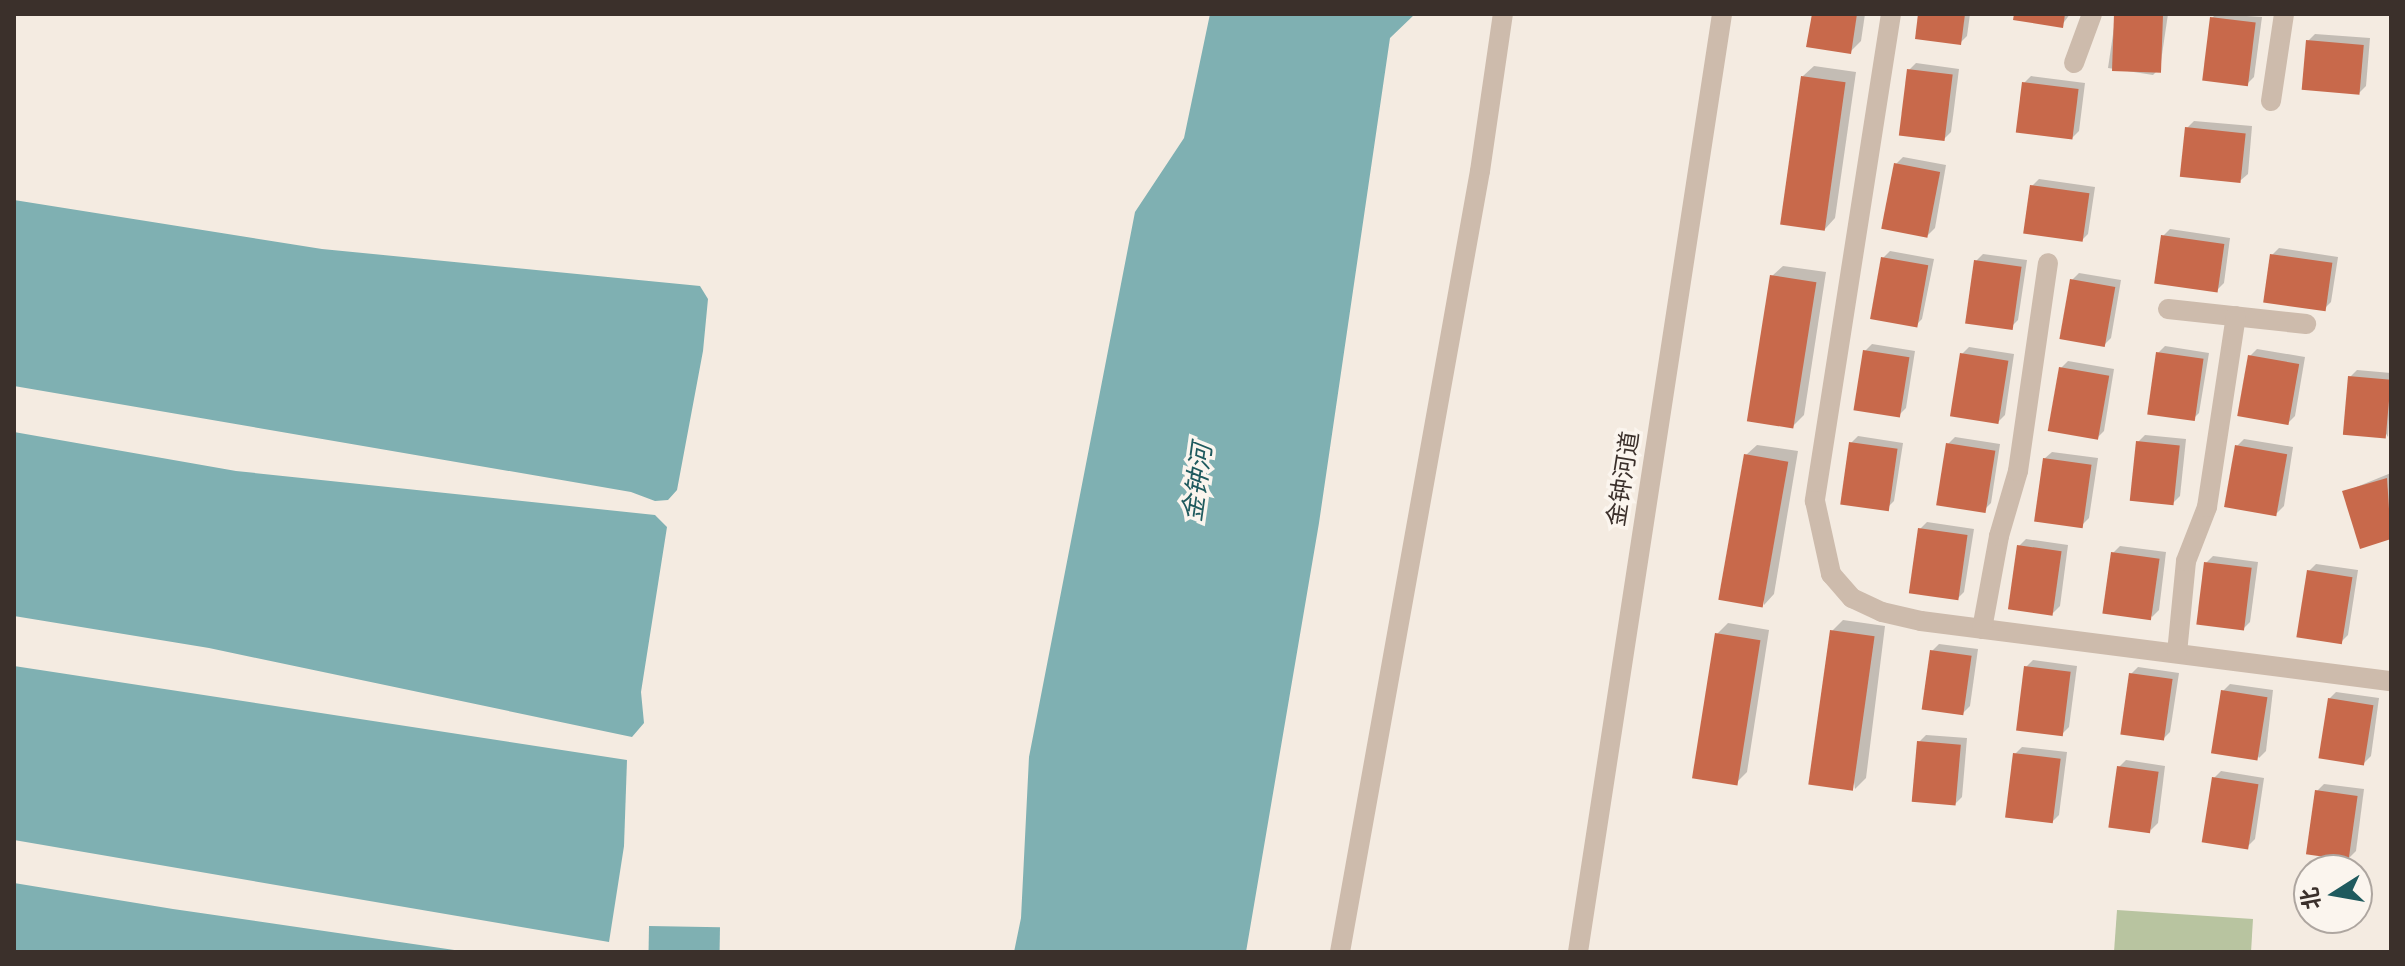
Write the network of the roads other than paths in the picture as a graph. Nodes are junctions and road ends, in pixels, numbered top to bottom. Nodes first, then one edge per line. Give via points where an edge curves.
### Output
1 (1503, 14) edge
2 (1722, 14) edge
3 (1891, 14) edge
4 (2092, 14) edge
5 (2284, 14) edge
6 (2074, 63) dead end
7 (2271, 101) dead end
8 (2048, 263) dead end
9 (2168, 309) dead end
10 (2236, 316) junction
11 (2306, 324) dead end
12 (1982, 629) junction
13 (2177, 653) junction
14 (2391, 681) edge
15 (1340, 952) edge
16 (1578, 952) edge

1 - 15 street via 1480,171
2 - 16 street, 金钟河道
3 - 12 street via 1815,501 1820,542 1831,574 1852,598 1882,612
4 - 6 street
5 - 7 street
8 - 12 street via 2018,471 1999,536
9 - 10 street
10 - 11 street
10 - 13 street via 2207,507 2186,561
12 - 13 street
13 - 14 street

